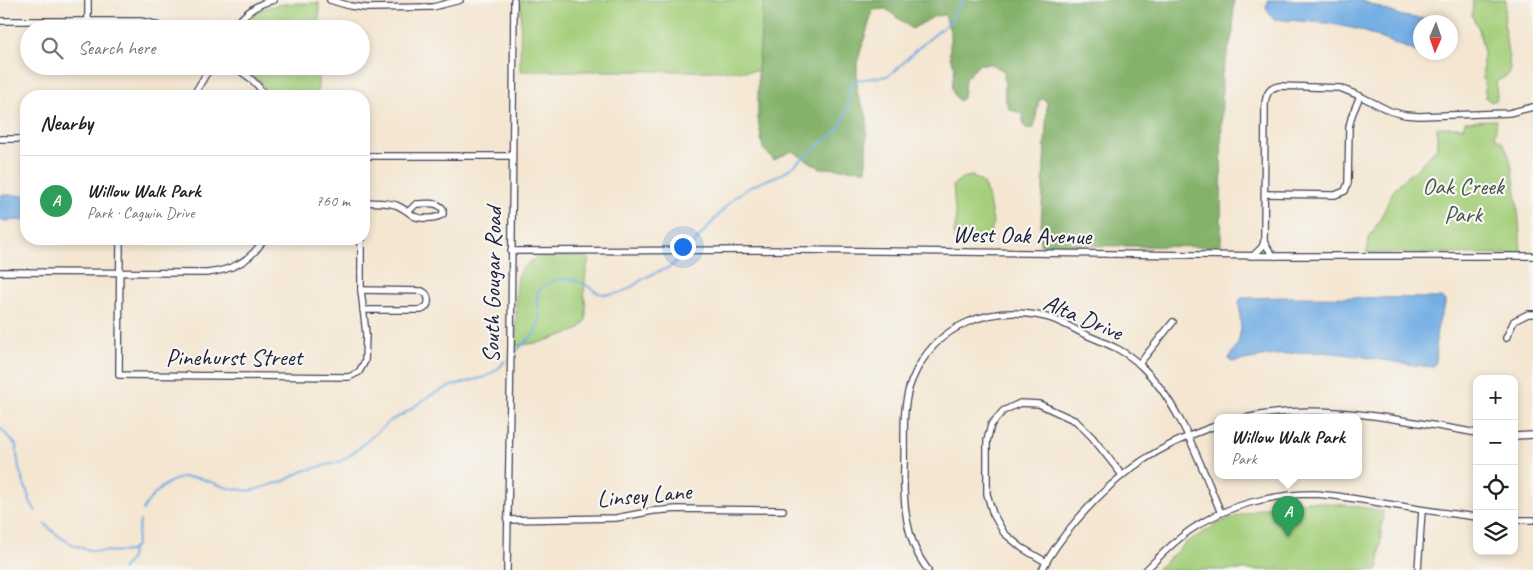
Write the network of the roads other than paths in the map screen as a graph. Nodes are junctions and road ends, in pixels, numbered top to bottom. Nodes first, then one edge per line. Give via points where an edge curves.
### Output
1 (88, 0) edge
2 (274, 0) edge
3 (330, 0) edge
4 (460, 0) edge
5 (514, 0) edge
6 (88, 20) edge
7 (240, 20) edge
8 (0, 21) edge
9 (20, 21) edge
10 (206, 75) edge
11 (246, 75) edge
12 (197, 90) edge
13 (261, 90) edge
14 (1360, 96) junction
15 (1533, 107) edge
16 (0, 139) edge
17 (20, 139) edge
18 (370, 156) edge
19 (512, 156) junction
20 (1265, 194) junction
21 (370, 202) edge
22 (409, 211) junction
23 (1264, 242) junction
24 (120, 245) edge
25 (259, 245) edge
26 (361, 245) edge
27 (511, 251) junction
28 (1253, 256) junction
29 (1276, 256) junction
30 (1533, 256) edge
31 (0, 272) edge
32 (120, 273) junction
33 (361, 290) junction
34 (363, 310) junction
35 (1533, 314) edge
36 (1173, 322) dead end
37 (1506, 338) dead end
38 (1139, 364) junction
39 (1270, 414) edge
40 (1214, 426) edge
41 (1473, 432) edge
42 (1533, 435) edge
43 (1187, 436) junction
44 (1518, 436) edge
45 (1122, 475) junction
46 (783, 510) dead end
47 (1422, 510) junction
48 (1221, 513) junction
49 (1473, 517) edge
50 (508, 520) junction
51 (1518, 520) edge
52 (1533, 520) edge
53 (1046, 562) junction
54 (507, 570) edge
55 (928, 570) edge
56 (1042, 570) edge
57 (1146, 570) edge
58 (1418, 570) edge

1 - 6 street
2 - 7 street via 248,11
3 - 4 street via 367,8 433,7
5 - 19 street, South Gougar Road
8 - 9 street
10 - 12 street
11 - 13 street
14 - 15 street via 1390,111 1419,116 1509,113
14 - 20 street via 1349,127 1345,191 1335,195
14 - 20 street via 1328,87 1279,86 1269,91 1265,104
16 - 17 street
18 - 19 street
19 - 27 street, South Gougar Road
20 - 23 street
21 - 22 street via 387,203
22 - 22 street via 419,218 443,214 441,205 436,204 416,204
23 - 28 street
23 - 29 street
24 - 32 street
25 - 32 street via 250,257 231,269 219,272
26 - 33 street
27 - 28 street, West Oak Avenue via 797,250
27 - 50 street, South Gougar Road
28 - 29 street, West Oak Avenue
29 - 30 street, West Oak Avenue
31 - 32 street
32 - 34 street, Pinehurst Street via 119,375 349,377 360,372 365,361
33 - 34 street
33 - 34 street via 422,291 428,297 426,309
35 - 37 street via 1514,321
36 - 38 street
38 - 43 street, Alta Drive via 1174,409
38 - 55 street, Alta Drive via 1110,345 1048,318 1023,313 998,313 972,320 948,333 926,354 912,381 905,410 904,498 911,536
39 - 41 street via 1289,411 1351,412
40 - 43 street
42 - 44 street
43 - 45 street via 1152,454
43 - 48 street, Alta Drive
45 - 53 street via 1087,508
45 - 53 street via 1076,421 1039,404 1020,402 1003,411 991,425 987,441 987,494 1004,533
46 - 50 street, Linsey Lane via 677,509 616,518
47 - 48 street via 1315,494 1259,500
47 - 49 street
47 - 58 street
48 - 57 street via 1191,529
50 - 54 street, South Gougar Road
51 - 52 street
53 - 56 street

